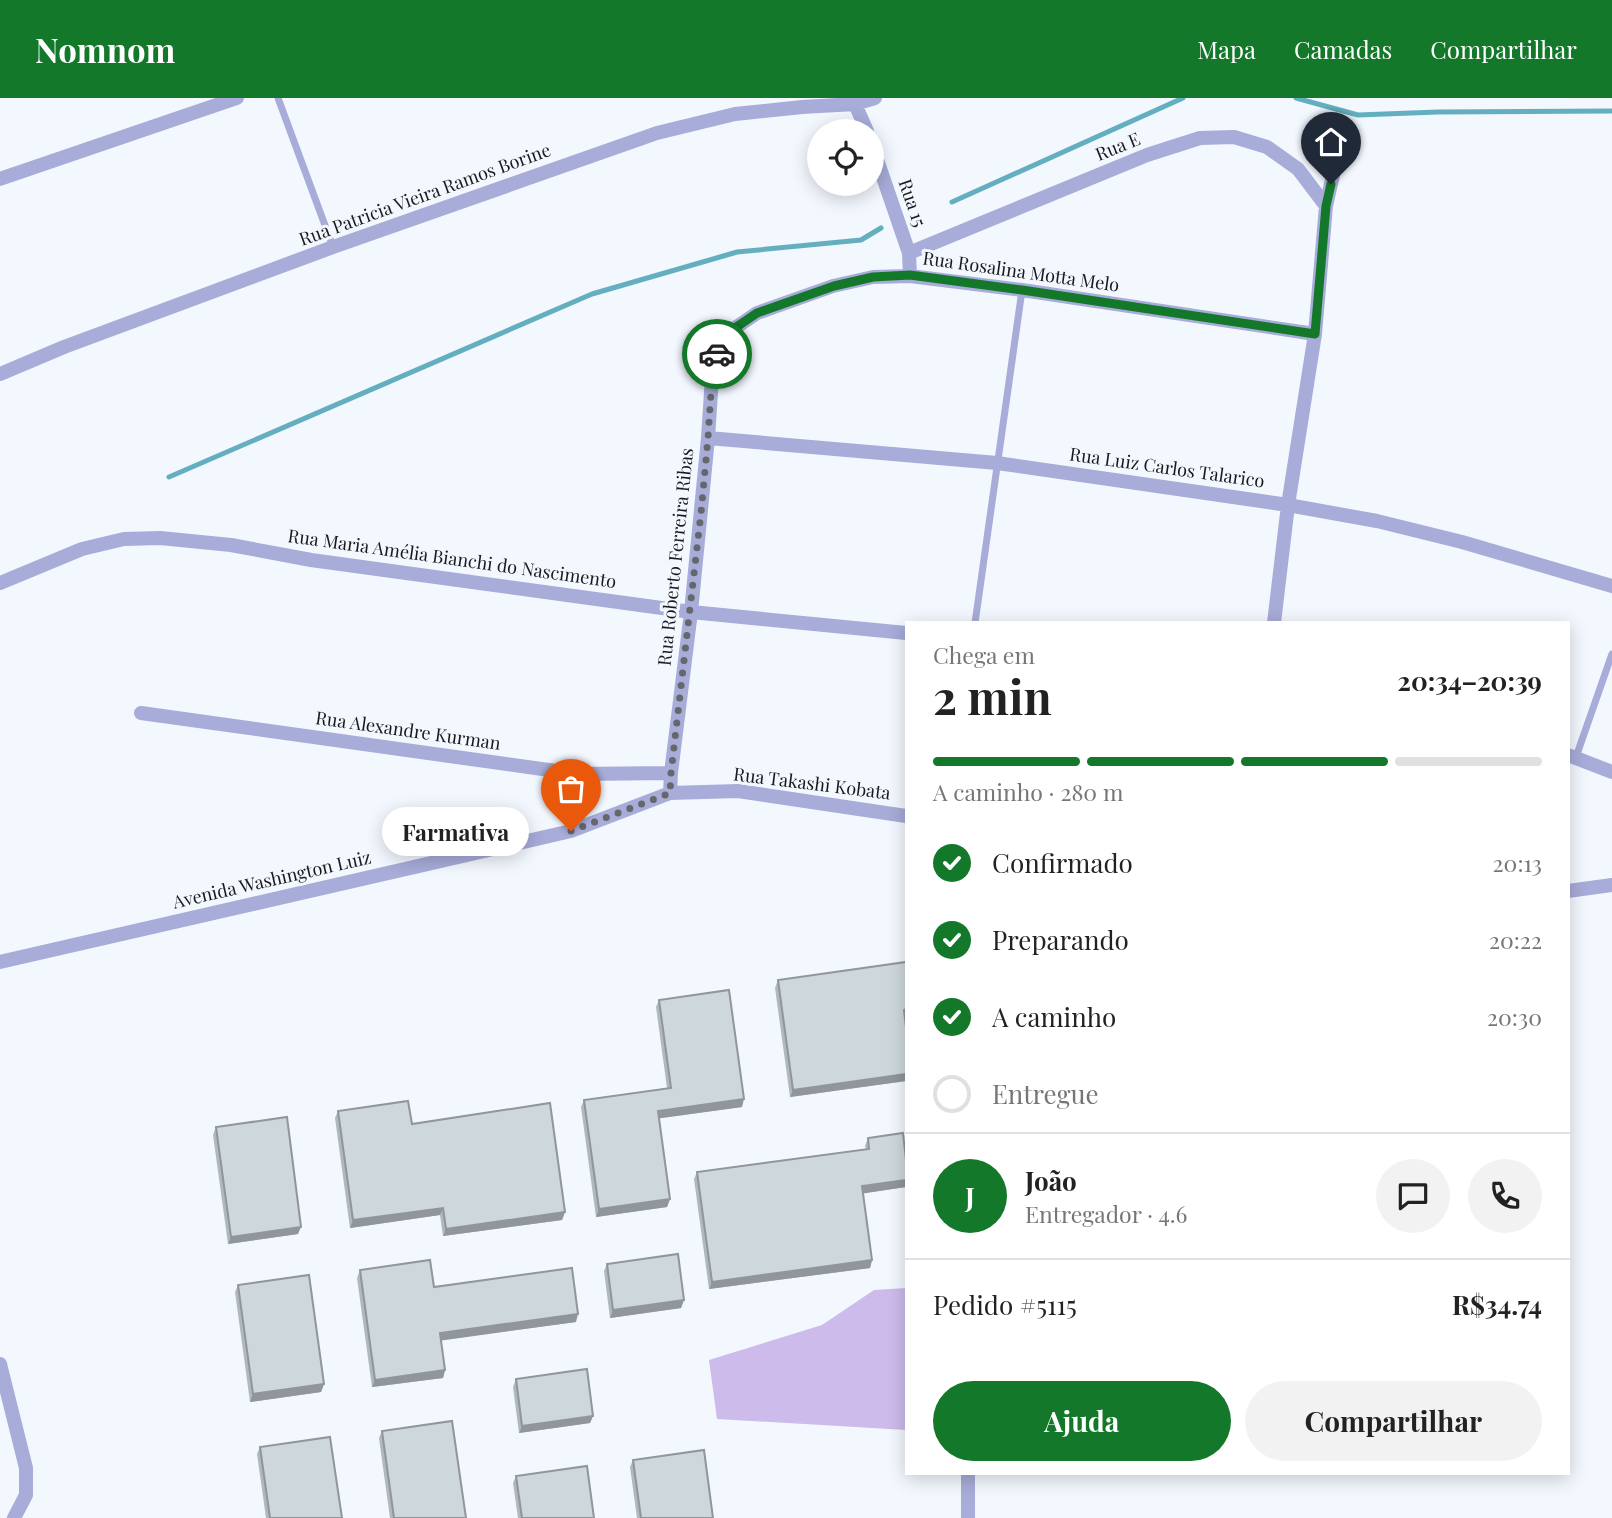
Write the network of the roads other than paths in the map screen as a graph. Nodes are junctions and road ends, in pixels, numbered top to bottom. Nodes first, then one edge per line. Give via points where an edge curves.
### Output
1 (237, 98) edge
2 (278, 98) edge
3 (875, 98) edge
4 (853, 101) edge
5 (861, 119) edge
6 (1336, 162) dead end
7 (0, 179) edge
8 (884, 180) edge
9 (1326, 206) junction
10 (333, 247) junction
11 (909, 253) junction
12 (910, 275) junction
13 (1022, 290) junction
14 (732, 330) joint
15 (1315, 334) junction
16 (0, 374) edge
17 (708, 438) junction
18 (997, 463) junction
19 (1288, 505) junction
20 (0, 583) edge
21 (1612, 586) edge
22 (691, 612) junction
23 (975, 621) edge
24 (1274, 621) edge
25 (905, 633) edge
26 (1612, 654) edge
27 (141, 713) dead end
28 (1572, 756) edge
29 (1612, 772) edge
30 (671, 773) junction
31 (670, 793) junction
32 (905, 816) edge
33 (1612, 885) edge
34 (1570, 891) edge
35 (0, 962) edge
36 (0, 1364) edge
37 (968, 1475) edge
38 (14, 1518) edge
39 (968, 1518) edge

1 - 7 street
2 - 10 lane
3 - 4 street, Rua Patricia Vieira Ramos Borine
4 - 5 street
4 - 10 street, Rua Patricia Vieira Ramos Borine via 735,114 657,133
6 - 9 street
8 - 11 street, Rua 15
9 - 11 street, Rua E via 1298,169 1267,147 1234,137 1200,138 1147,155
9 - 15 street
10 - 16 street, Rua Patricia Vieira Ramos Borine
11 - 12 street, Rua 15
12 - 13 street, Rua Rosalina Motta Melo
12 - 14 street, Rua Rosalina Motta Melo via 834,286 757,313
13 - 15 street, Rua Rosalina Motta Melo
13 - 18 lane
14 - 17 street, Rua Roberto Ferreira Ribas via 718,350 712,377
15 - 19 street
17 - 18 street, Rua Luiz Carlos Talarico
17 - 22 street, Rua Roberto Ferreira Ribas
18 - 19 street, Rua Luiz Carlos Talarico
18 - 23 lane
19 - 21 street, Rua Luiz Carlos Talarico via 1462,542
19 - 24 street
20 - 22 street, Rua Maria Amélia Bianchi do Nascimento via 82,549 124,538 160,538
22 - 25 street, Rua Maria Amélia Bianchi do Nascimento
22 - 30 street, Rua Roberto Ferreira Ribas
26 - 28 lane
27 - 30 street, Rua Alexandre Kurman via 578,774
28 - 29 street
30 - 31 street, Rua Roberto Ferreira Ribas
31 - 32 street, Rua Takashi Kobata via 738,791
31 - 35 street, Avenida Washington Luiz via 571,831
33 - 34 street
36 - 38 street via 26,1468 26,1495
37 - 39 street

